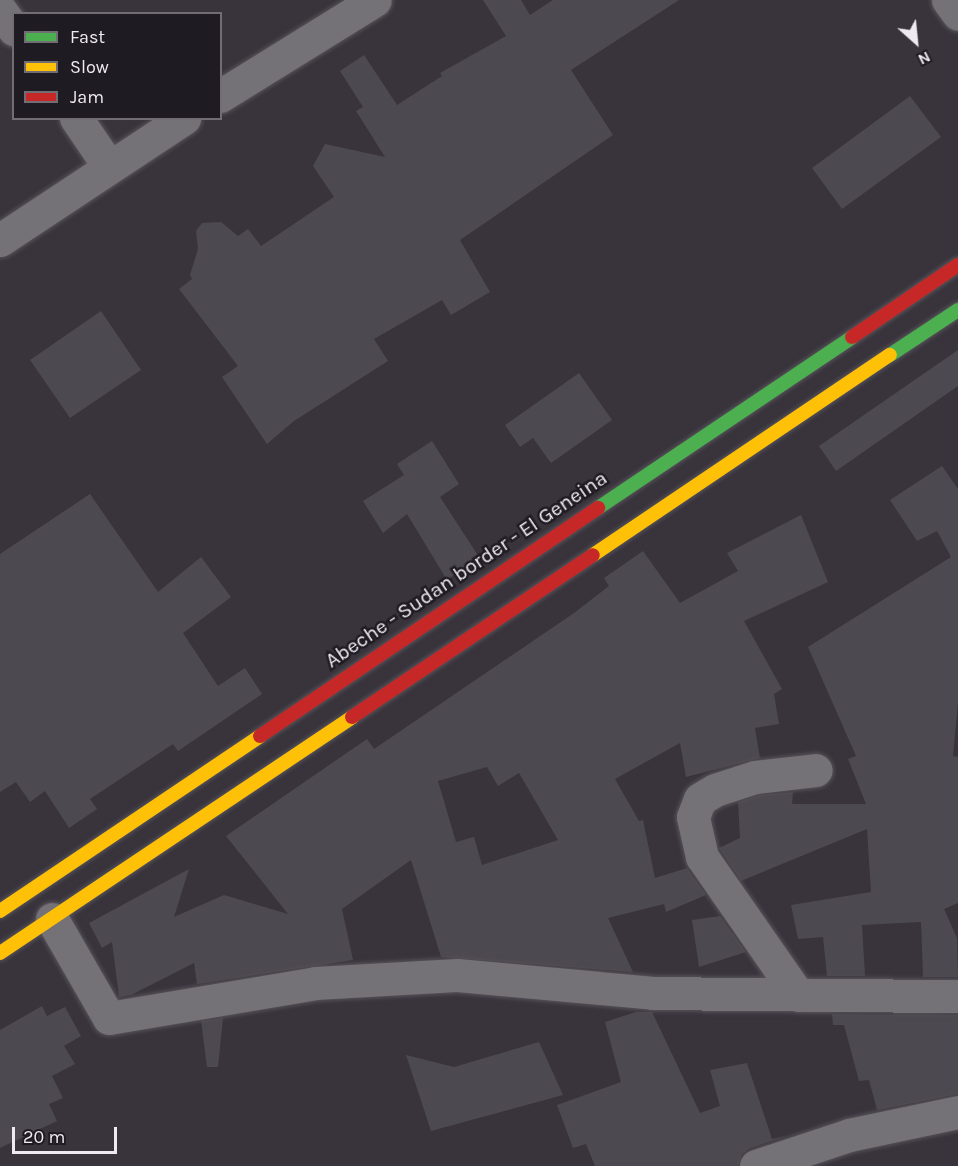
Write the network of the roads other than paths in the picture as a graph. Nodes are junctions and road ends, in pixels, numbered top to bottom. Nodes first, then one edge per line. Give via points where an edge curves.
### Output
1 (948, 0) edge
2 (360, 4) edge
3 (0, 10) edge
4 (958, 14) edge
5 (12, 26) edge
6 (222, 95) edge
7 (77, 120) edge
8 (181, 120) edge
9 (108, 165) junction
10 (0, 240) edge
11 (958, 265) edge
12 (958, 310) edge
13 (348, 674) junction
14 (372, 703) junction
15 (816, 770) dead end
16 (0, 911) edge
17 (52, 919) junction
18 (0, 954) edge
19 (798, 995) junction
20 (958, 996) edge
21 (958, 1112) edge
22 (756, 1166) edge

1 - 4 street
2 - 6 street
3 - 5 street
7 - 9 street
8 - 9 street
9 - 10 street
11 - 13 highway, Abeche - Sudan border - El Geneina
12 - 14 highway
13 - 14 highway
13 - 16 highway, Abeche - Sudan border - El Geneina
14 - 17 highway
15 - 19 street via 755,777 715,790 700,799 693,817 702,857
17 - 18 highway
17 - 19 street via 109,1018 315,983 457,975 653,993
19 - 20 street
21 - 22 street via 849,1135

